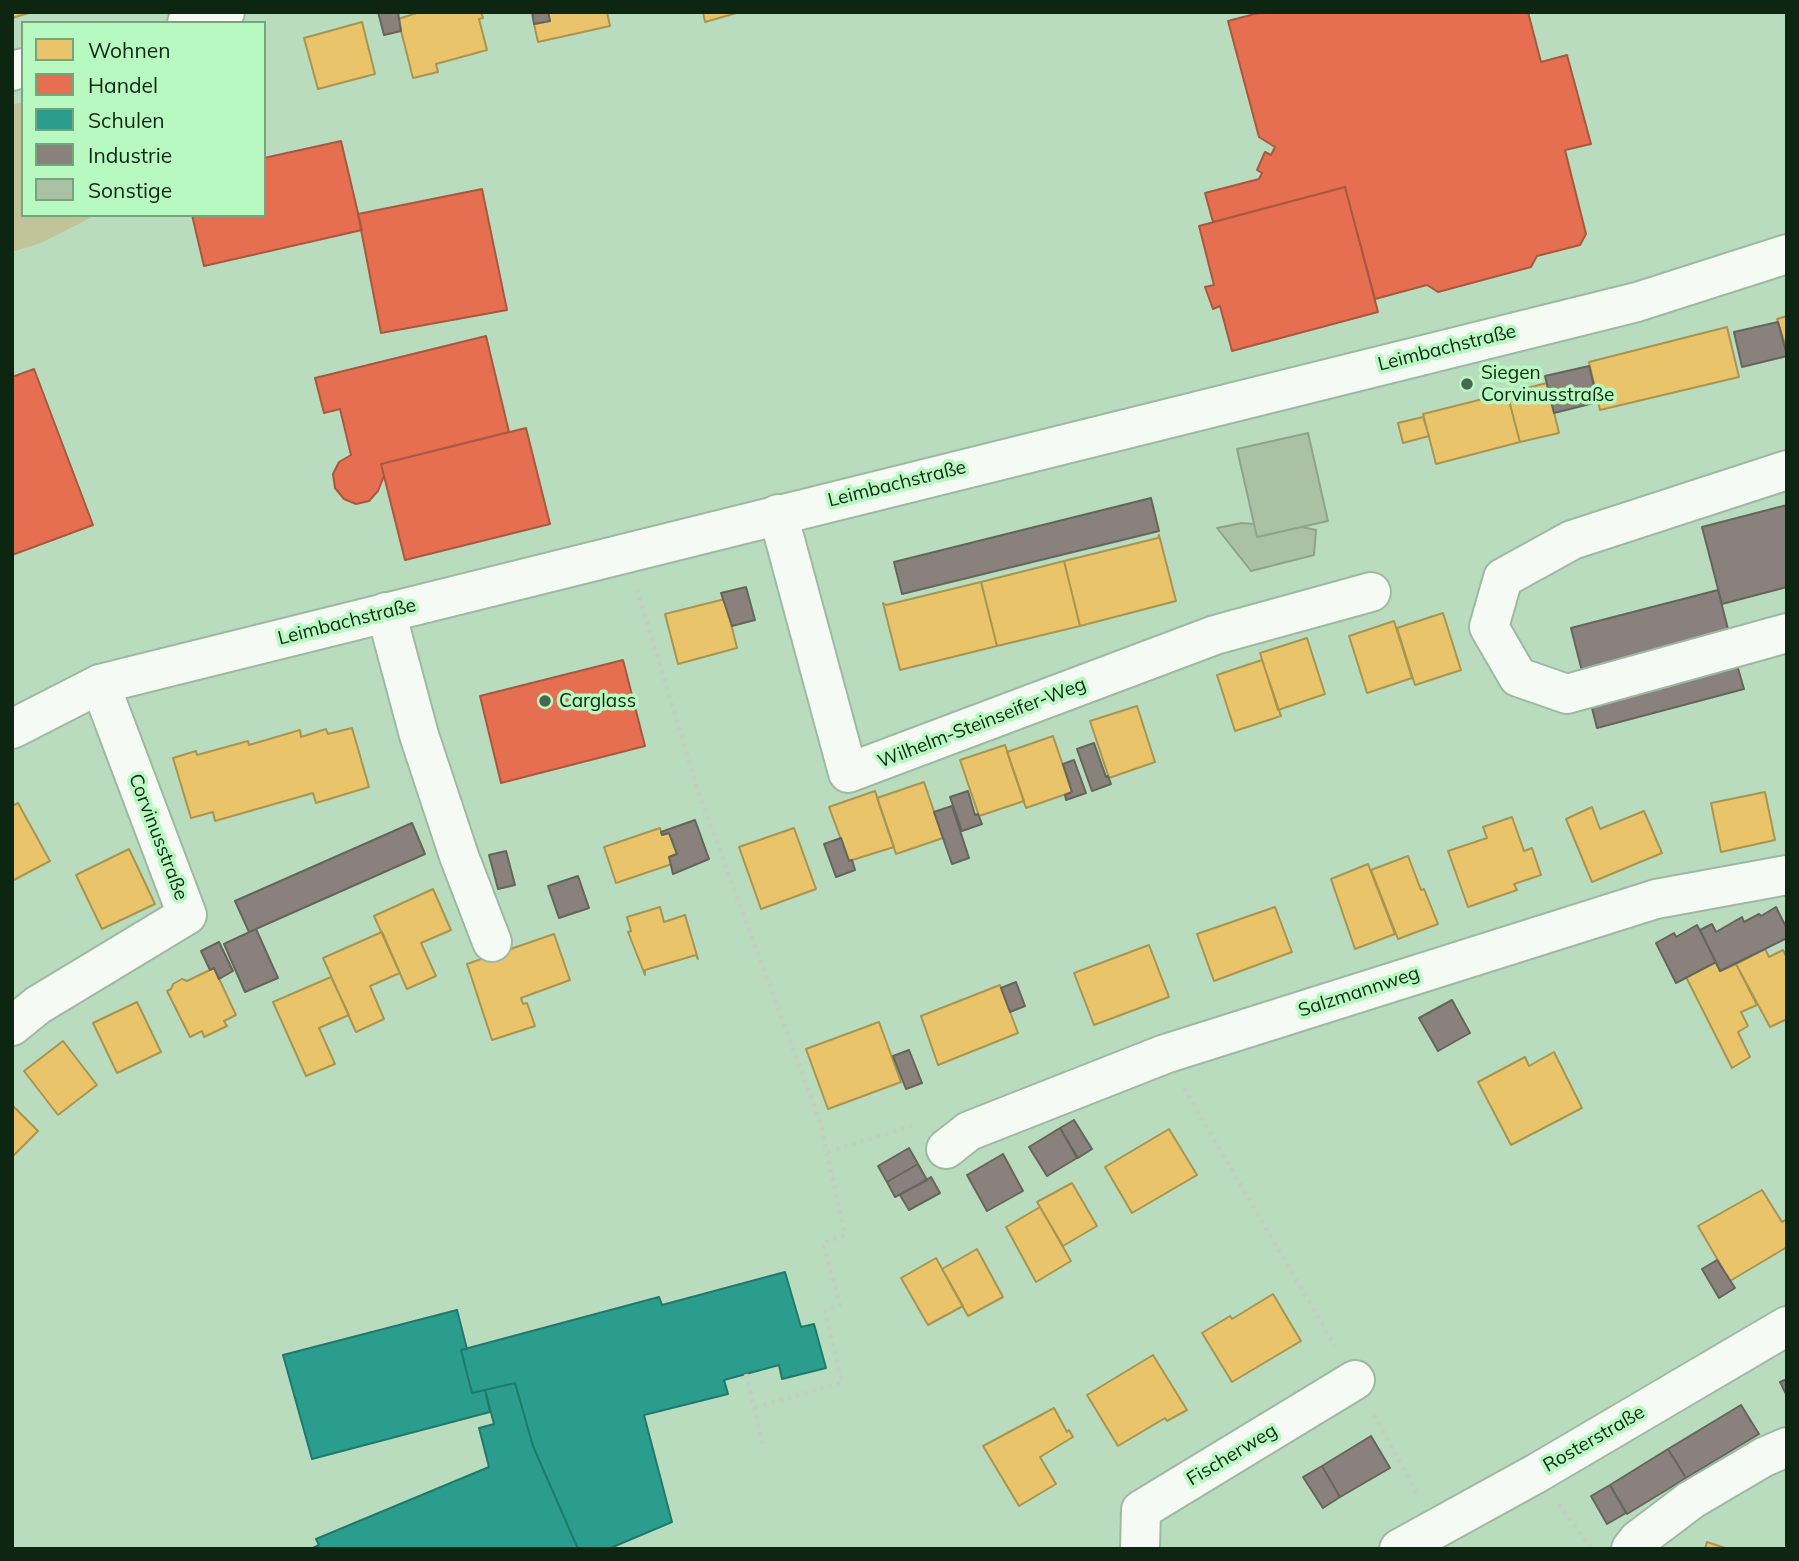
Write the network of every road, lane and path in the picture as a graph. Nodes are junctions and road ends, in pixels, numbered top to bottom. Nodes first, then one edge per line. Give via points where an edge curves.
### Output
1 (225, 12) edge
2 (194, 21) edge
3 (1787, 254) edge
4 (1787, 470) edge
5 (778, 514) junction
6 (638, 592) dead end
7 (1371, 592) dead end
8 (386, 612) junction
9 (1787, 633) edge
10 (100, 684) junction
11 (12, 729) edge
12 (1787, 875) edge
13 (492, 942) dead end
14 (12, 1026) edge
15 (1165, 1054) junction
16 (958, 1140) joint
17 (828, 1152) junction
18 (1787, 1326) edge
19 (746, 1374) dead end
20 (1355, 1380) junction
21 (754, 1408) junction
22 (1787, 1447) edge
23 (764, 1449) dead end
24 (1536, 1473) junction
25 (1436, 1528) junction
26 (1140, 1549) edge
27 (1399, 1549) edge
28 (1591, 1549) edge
29 (1631, 1549) edge

1 - 2 street
3 - 5 street, Leimbachstraße via 1637,302
4 - 9 street via 1572,540 1503,578 1489,627 1518,677 1567,694
5 - 7 street, Wilhelm-Steinseifer-Weg via 848,773 1215,635
5 - 8 street, Leimbachstraße
6 - 17 path via 698,790
8 - 10 street, Leimbachstraße
8 - 13 street via 419,735
10 - 11 street, Leimbachstraße
10 - 14 street, Corvinusstraße via 187,915 38,1005
12 - 15 street, Salzmannweg via 1656,899
15 - 16 street, Salzmannweg
15 - 20 path
16 - 17 path via 932,1119
17 - 21 path via 845,1235 823,1243 840,1305 825,1311 842,1382
18 - 24 street, Rosterstraße
19 - 21 path
20 - 25 path
20 - 26 street, Fischerweg via 1141,1510
21 - 23 path
22 - 29 street via 1691,1500
24 - 25 street, Rosterstraße
24 - 28 path
25 - 27 street, Rosterstraße

